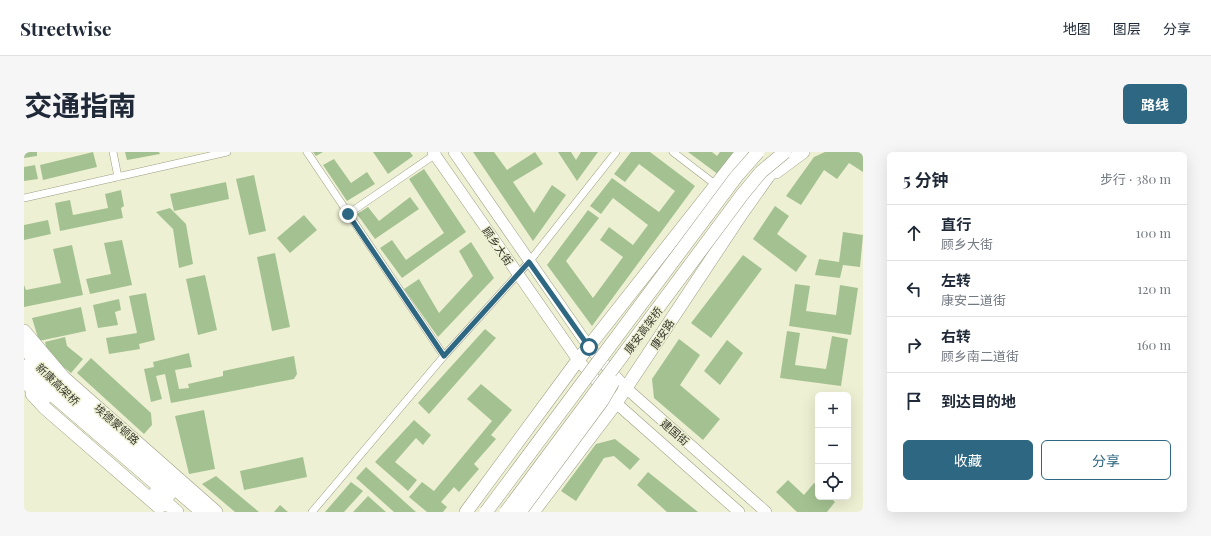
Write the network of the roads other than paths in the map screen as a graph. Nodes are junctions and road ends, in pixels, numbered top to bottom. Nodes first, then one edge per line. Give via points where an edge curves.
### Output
1 (113, 152) edge
2 (226, 152) edge
3 (307, 152) edge
4 (454, 152) edge
5 (616, 152) edge
6 (673, 152) edge
7 (742, 152) edge
8 (758, 152) edge
9 (785, 152) edge
10 (803, 152) edge
11 (436, 153) edge
12 (118, 177) junction
13 (763, 184) junction
14 (716, 185) junction
15 (24, 198) edge
16 (348, 214) junction
17 (529, 262) junction
18 (518, 275) junction
19 (627, 321) junction
20 (24, 330) edge
21 (640, 334) junction
22 (589, 347) junction
23 (24, 348) edge
24 (444, 356) junction
25 (578, 360) junction
26 (24, 366) edge
27 (24, 382) edge
28 (626, 388) junction
29 (616, 403) junction
30 (164, 512) edge
31 (177, 512) edge
32 (189, 512) edge
33 (202, 512) edge
34 (216, 512) edge
35 (312, 512) edge
36 (466, 512) edge
37 (476, 512) edge
38 (486, 512) edge
39 (506, 512) edge
40 (520, 512) edge
41 (533, 512) edge
42 (739, 512) edge
43 (766, 512) edge

1 - 12 street
2 - 12 street
3 - 16 street
4 - 17 main road, 顾乡大街
5 - 17 street
6 - 14 street
7 - 14 highway
8 - 19 highway, 康安高架桥, bridge
9 - 13 highway, 康安路
9 - 21 highway, 康安高架桥, bridge via 761,172 742,195
10 - 13 highway
11 - 16 street
11 - 18 main road, 顾乡大街
12 - 15 street
13 - 28 highway, 康安路
14 - 22 highway
16 - 24 street
17 - 18 street
17 - 22 main road, 顾乡大街
18 - 24 street
18 - 25 main road, 顾乡大街
19 - 37 highway, bridge via 570,384
19 - 38 highway, 康安高架桥, bridge
20 - 34 highway, 埃德蒙顿路 via 63,377
21 - 39 highway, 康安高架桥, bridge
21 - 40 highway, bridge via 602,401
22 - 25 highway
22 - 28 main road, 建国街
23 - 33 highway, 新康高架桥 via 58,387
24 - 35 street
25 - 29 main road, 建国街
25 - 36 highway
26 - 32 highway, 埃德蒙顿路 via 49,392
27 - 30 highway via 44,408
27 - 31 highway
28 - 29 highway, 康安路
28 - 43 main road, 建国街
29 - 41 highway, 康安路
29 - 42 main road, 建国街

